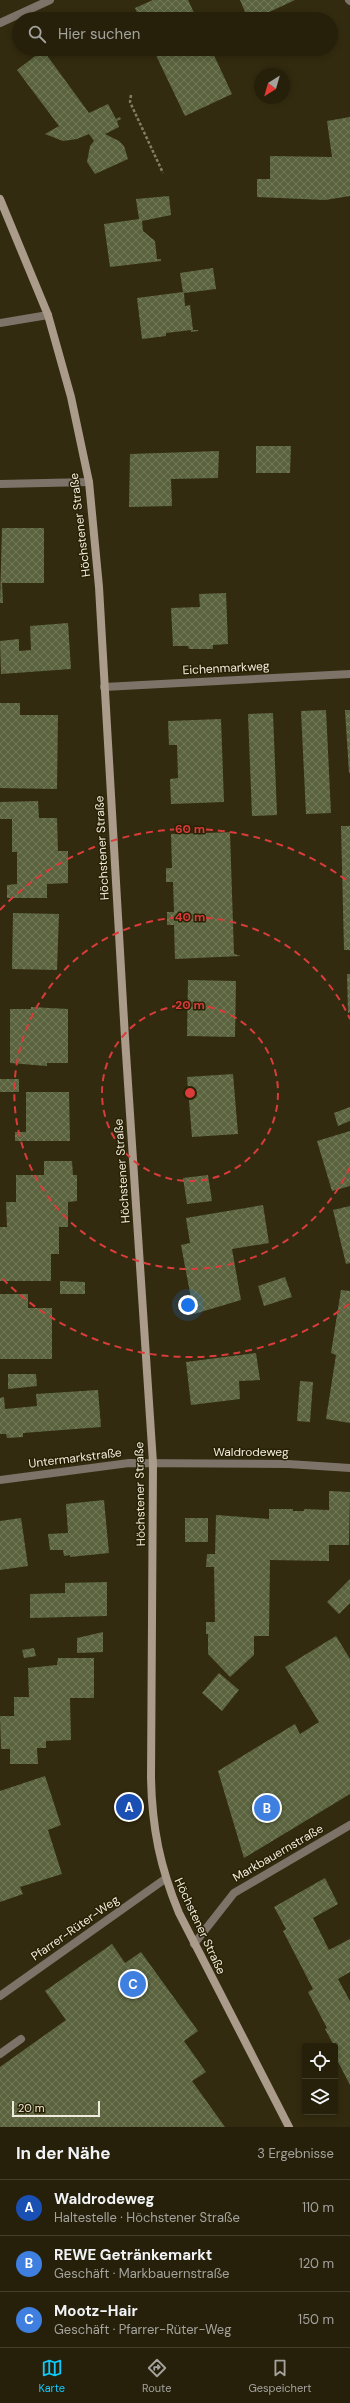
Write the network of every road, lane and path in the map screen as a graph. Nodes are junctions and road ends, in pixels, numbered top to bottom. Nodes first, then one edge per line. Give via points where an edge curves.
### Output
1 (50, 0) edge
2 (24, 12) edge
3 (12, 17) edge
4 (0, 23) edge
5 (131, 95) dead end
6 (164, 173) dead end
7 (0, 199) edge
8 (48, 315) junction
9 (0, 322) edge
10 (88, 482) junction
11 (0, 484) edge
12 (350, 674) edge
13 (104, 687) junction
14 (153, 1463) junction
15 (350, 1468) edge
16 (0, 1480) edge
17 (350, 1825) edge
18 (165, 1880) junction
19 (194, 1944) junction
20 (0, 1996) edge
21 (21, 2039) dead end
22 (0, 2054) edge
23 (288, 2127) edge

1 - 2 street
3 - 4 street
5 - 6 path via 130,102
7 - 8 main road, Höchstener Straße
8 - 9 street
8 - 10 main road, Höchstener Straße via 71,397
10 - 11 street
10 - 13 main road, Höchstener Straße via 99,587
12 - 13 street, Eichenmarkweg
13 - 14 main road, Höchstener Straße
14 - 15 street, Waldrodeweg via 288,1464
14 - 16 street, Untermarkstraße via 129,1463
14 - 18 main road, Höchstener Straße via 151,1778 154,1829
17 - 19 street, Markbauernstraße via 234,1893
18 - 19 main road, Höchstener Straße
18 - 20 street, Pfarrer-Rüter-Weg
19 - 23 main road, Höchstener Straße
21 - 22 street

